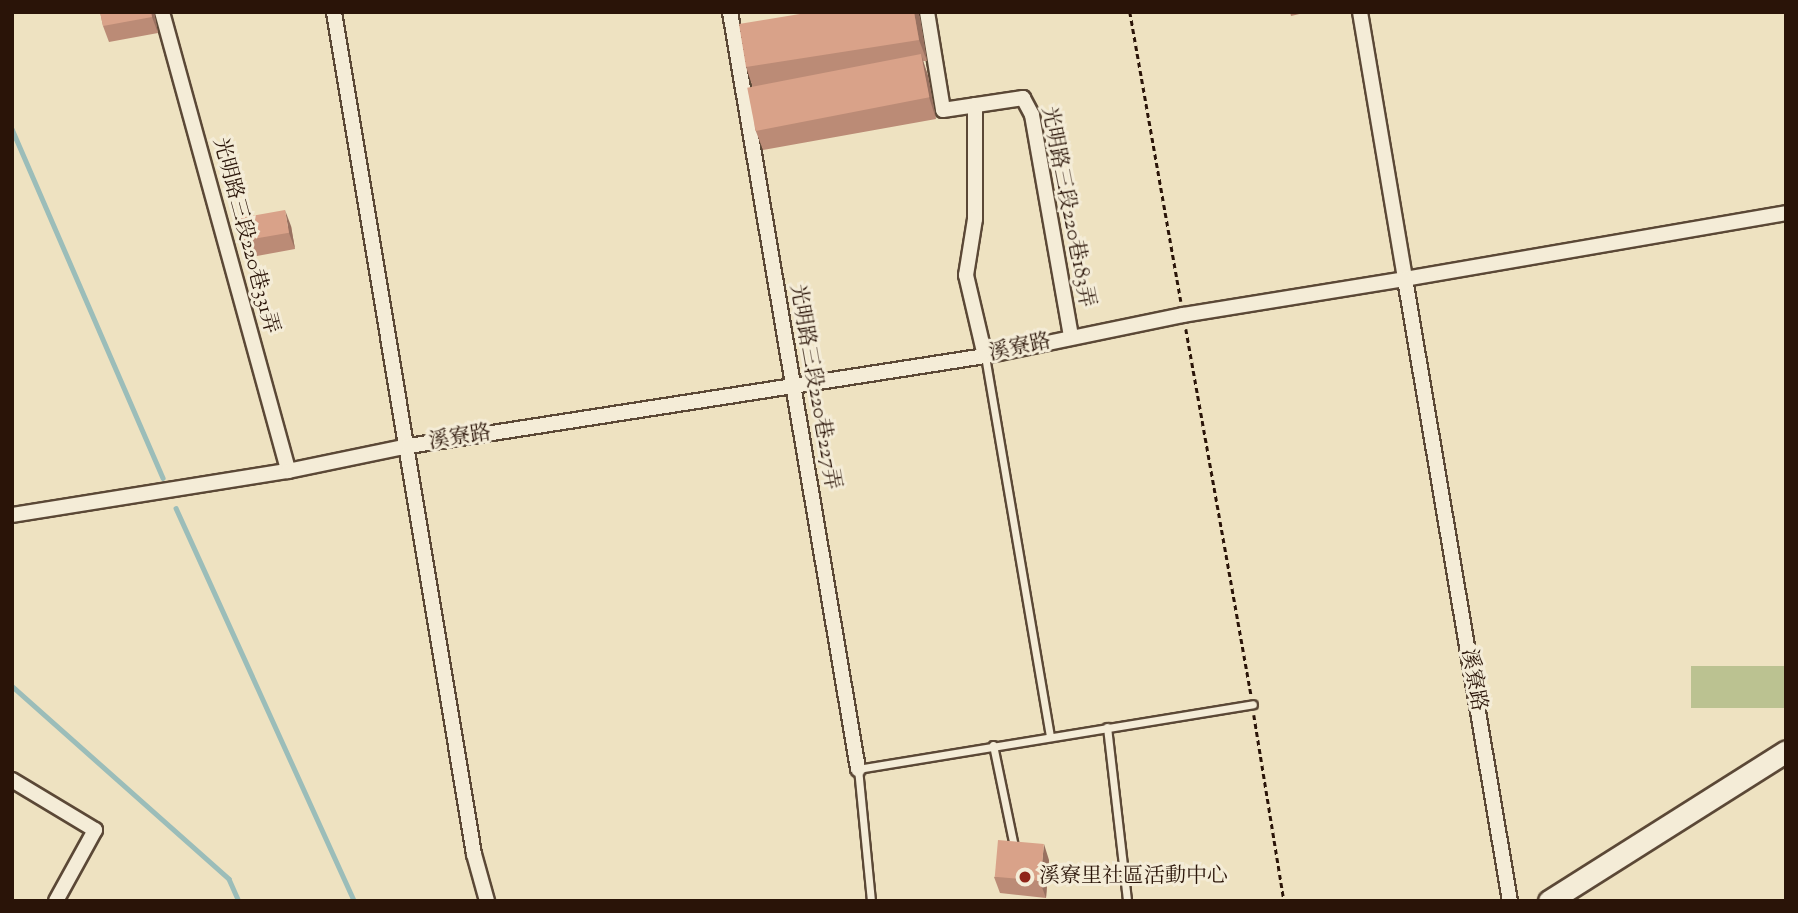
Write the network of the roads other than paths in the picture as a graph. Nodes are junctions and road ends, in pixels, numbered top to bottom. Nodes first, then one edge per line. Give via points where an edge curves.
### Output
1 (162, 12) edge
2 (334, 12) edge
3 (730, 12) edge
4 (928, 12) edge
5 (1360, 12) edge
6 (975, 105) junction
7 (1786, 213) edge
8 (1405, 279) junction
9 (1071, 337) junction
10 (985, 356) junction
11 (793, 386) junction
12 (409, 446) junction
13 (288, 471) junction
14 (12, 515) edge
15 (1252, 704) road end
16 (1107, 727) junction
17 (1050, 736) junction
18 (993, 746) junction
19 (1786, 751) edge
20 (858, 769) junction
21 (12, 780) edge
22 (1016, 855) edge
23 (56, 901) edge
24 (487, 901) edge
25 (871, 901) edge
26 (1126, 901) edge
27 (1510, 901) edge
28 (1549, 901) edge

1 - 13 street, 光明路三段220巷331弄
2 - 12 street
3 - 11 street, 光明路三段220巷227弄
4 - 6 street, 光明路三段220巷183弄 via 943,110
5 - 8 street
6 - 9 street, 光明路三段220巷183弄 via 1023,98 1032,114
6 - 10 street via 975,219 966,275
7 - 8 street
8 - 9 street, 溪寮路
8 - 27 street, 溪寮路
9 - 10 street, 溪寮路
10 - 11 street, 溪寮路
10 - 17 lane
11 - 12 street, 溪寮路
11 - 20 street, 光明路三段220巷227弄
12 - 13 street, 溪寮路
12 - 24 street via 474,854
13 - 14 street, 溪寮路
15 - 16 lane
16 - 17 lane
16 - 26 lane
17 - 18 lane
18 - 20 lane
18 - 22 lane
19 - 28 street
20 - 25 lane
21 - 23 street via 95,830

